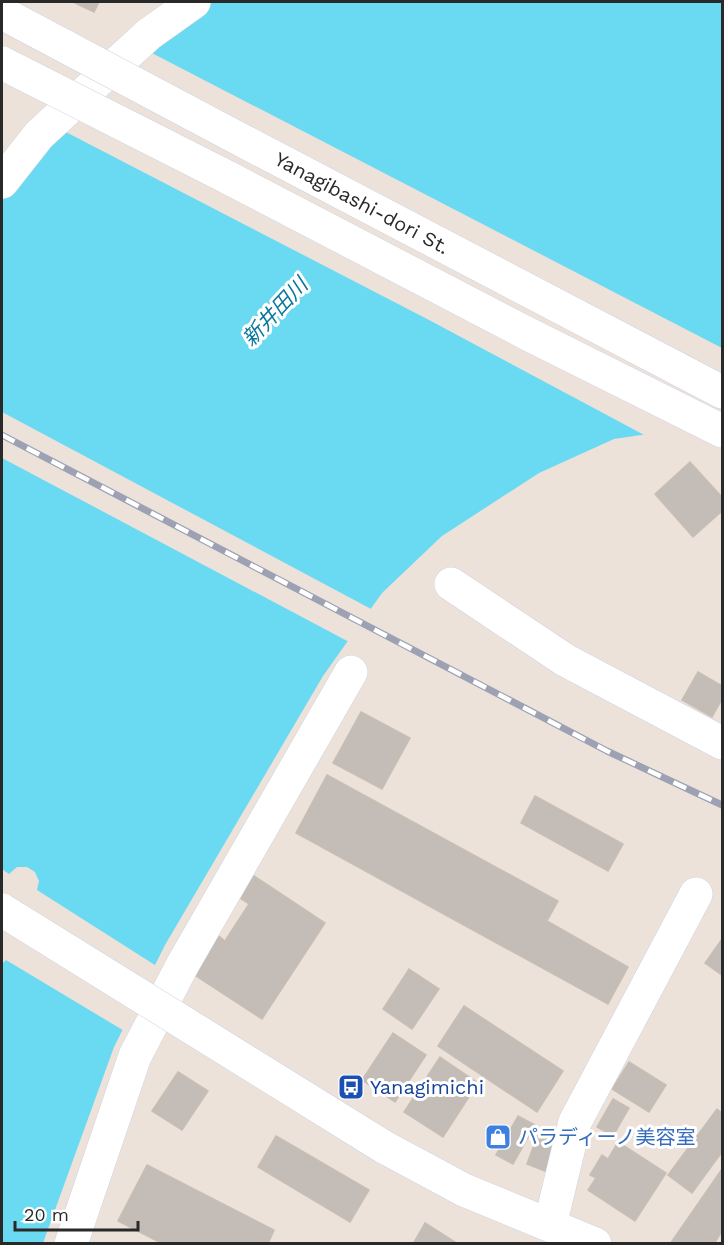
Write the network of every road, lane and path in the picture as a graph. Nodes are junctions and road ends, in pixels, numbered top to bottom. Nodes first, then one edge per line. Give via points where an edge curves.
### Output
1 (195, 2) edge
2 (2, 13) edge
3 (2, 63) edge
4 (2, 182) edge
5 (723, 392) edge
6 (723, 431) edge
7 (451, 585) dead end
8 (351, 672) dead end
9 (723, 742) edge
10 (696, 894) dead end
11 (2, 910) edge
12 (545, 1234) edge
13 (71, 1244) edge
14 (596, 1244) edge

1 - 4 street via 149,34 39,135
2 - 5 street, Yanagibashi-dori St., bridge
3 - 6 street, Yanagibashi-dori St., bridge
7 - 9 street via 565,660
8 - 13 street via 183,964 135,1056
10 - 12 street via 574,1122
11 - 12 street, bridge via 384,1147
12 - 14 street

